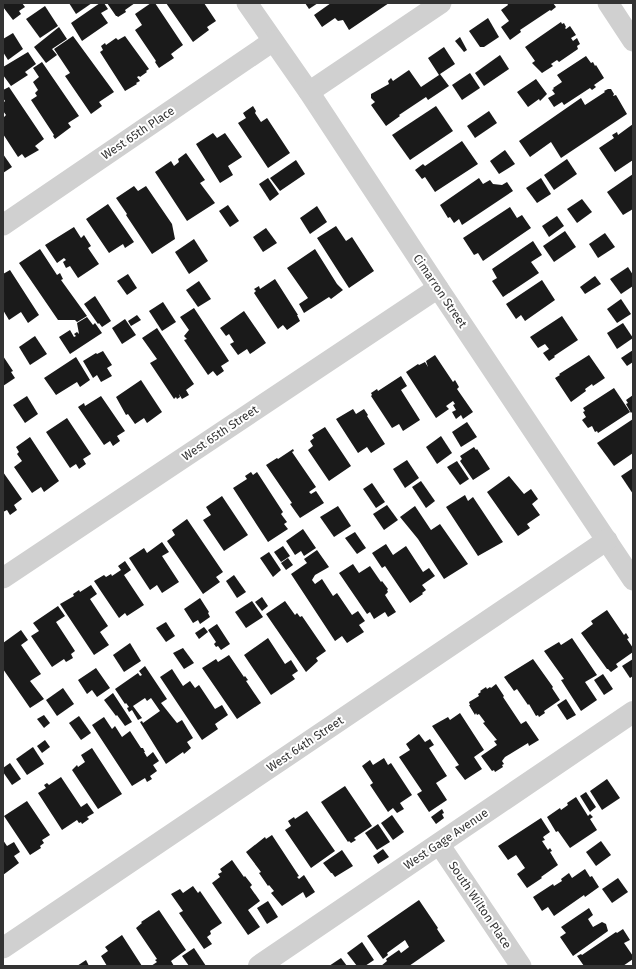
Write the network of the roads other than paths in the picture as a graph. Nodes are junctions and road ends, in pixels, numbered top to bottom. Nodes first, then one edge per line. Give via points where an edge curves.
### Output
1 (247, 3) edge
2 (440, 3) edge
3 (608, 3) edge
4 (273, 41) junction
5 (633, 41) edge
6 (309, 92) junction
7 (3, 225) edge
8 (438, 288) junction
9 (607, 540) junction
10 (3, 578) edge
11 (633, 580) edge
12 (633, 712) edge
13 (439, 844) junction
14 (3, 948) edge
15 (259, 966) edge
16 (521, 966) edge

1 - 4 street, Cimarron Street
2 - 6 street
3 - 5 street
4 - 6 street, Cimarron Street
4 - 7 street, West 65th Place
6 - 8 street, Cimarron Street
8 - 9 street, Cimarron Street
8 - 10 street, West 65th Street
9 - 11 street, Cimarron Street
9 - 14 street, West 64th Street
12 - 13 street, West Gage Avenue
13 - 15 street, West Gage Avenue
13 - 16 street, South Wilton Place

